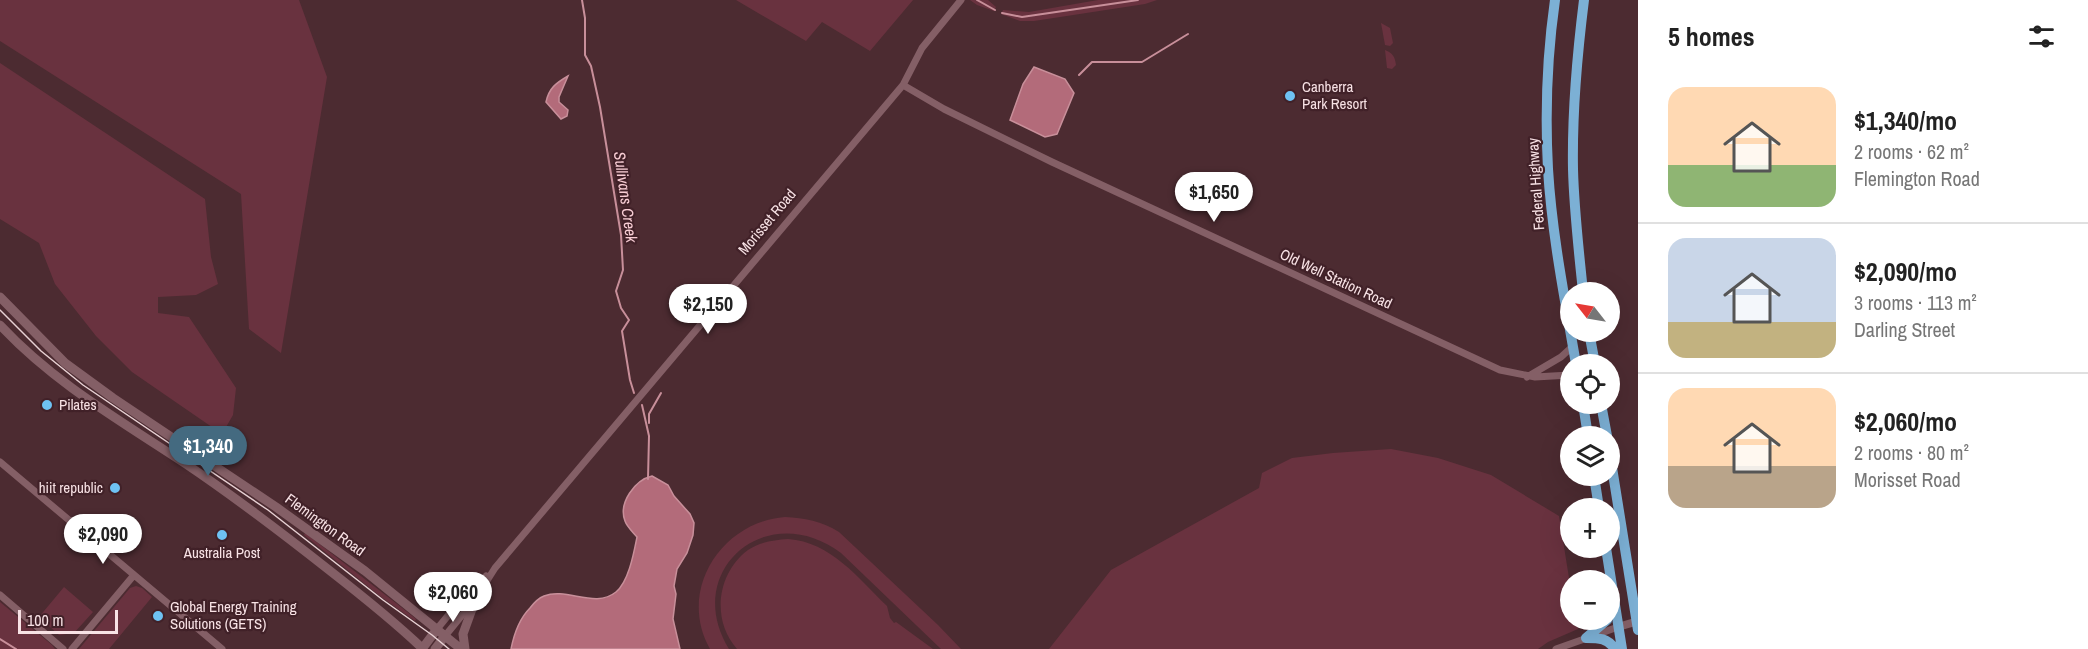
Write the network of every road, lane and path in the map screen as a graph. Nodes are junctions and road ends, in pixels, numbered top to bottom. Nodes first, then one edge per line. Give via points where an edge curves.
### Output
1 (961, 0) edge
2 (1555, 0) edge
3 (1584, 0) edge
4 (903, 85) junction
5 (1582, 282) edge
6 (0, 297) edge
7 (0, 305) edge
8 (0, 325) edge
9 (1573, 346) junction
10 (1574, 354) edge
11 (65, 363) junction
12 (1527, 376) junction
13 (1560, 376) edge
14 (0, 462) edge
15 (1615, 486) edge
16 (495, 568) junction
17 (134, 575) junction
18 (1630, 580) junction
19 (1638, 592) edge
20 (0, 595) edge
21 (476, 598) junction
22 (1638, 624) edge
23 (1620, 627) edge
24 (437, 629) junction
25 (1595, 630) edge
26 (1609, 630) edge
27 (1619, 630) edge
28 (445, 636) junction
29 (1586, 638) junction
30 (63, 649) edge
31 (72, 649) edge
32 (222, 649) edge
33 (423, 649) edge
34 (435, 649) edge
35 (463, 649) edge
36 (1556, 649) edge
37 (1615, 649) edge
38 (1622, 649) edge

1 - 4 street, Morisset Road via 922,48
2 - 9 highway, Federal Highway via 1548,78 1548,170
3 - 5 highway via 1573,136
4 - 12 street, Old Well Station Road via 1073,172 1500,370
4 - 16 street, Morisset Road
6 - 11 main road, Flemington Road
7 - 11 main road
8 - 33 main road, Flemington Road via 63,383 281,532
9 - 10 highway, Federal Highway
9 - 12 street
11 - 24 main road, Flemington Road via 284,513
12 - 13 street, Old Well Station Road
14 - 17 street
15 - 18 highway
16 - 21 street, Morisset Road
16 - 24 street, Morisset Road
17 - 31 street
17 - 32 street
18 - 19 highway
18 - 22 highway
20 - 30 street
21 - 28 street, Morisset Road
21 - 35 main road via 463,634
22 - 23 street
24 - 28 main road, Flemington Road
24 - 33 main road, Morisset Road
25 - 29 highway
26 - 29 street
27 - 38 highway
28 - 34 main road
28 - 35 main road, Flemington Road
29 - 36 street
29 - 37 highway via 1604,638

